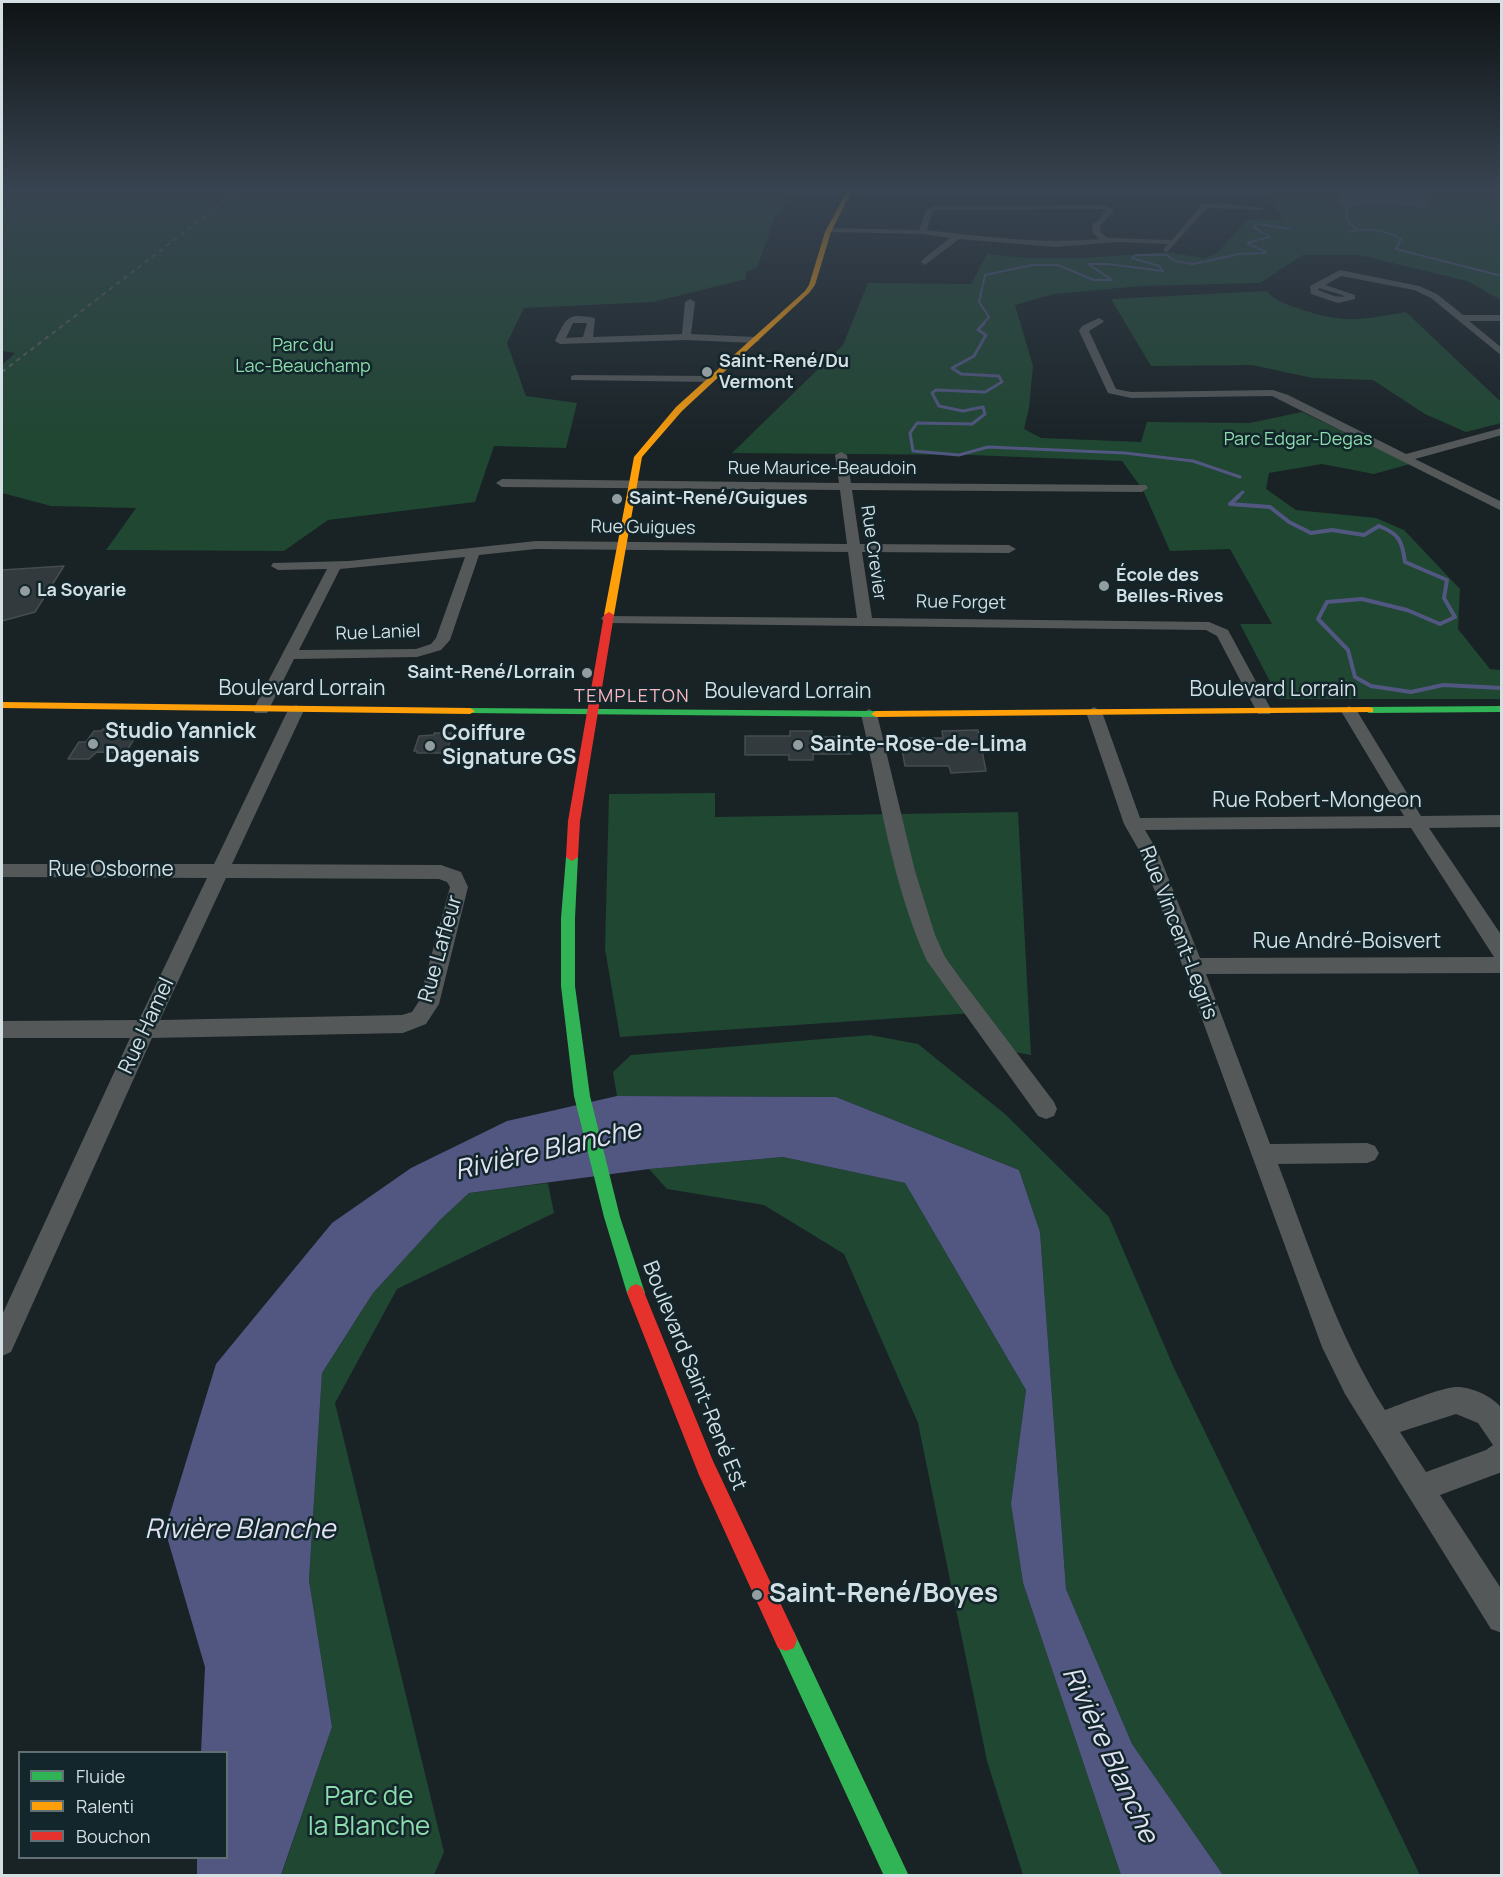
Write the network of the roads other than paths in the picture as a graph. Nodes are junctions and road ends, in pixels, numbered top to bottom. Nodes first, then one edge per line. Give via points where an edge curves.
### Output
1 (814, 279) edge
2 (1329, 279) edge
3 (1368, 279) edge
4 (1317, 285) dead end
5 (690, 302) dead end
6 (1462, 318) junction
7 (1502, 318) edge
8 (1099, 321) dead end
9 (686, 337) junction
10 (587, 340) dead end
11 (755, 340) junction
12 (1502, 353) edge
13 (575, 378) dead end
14 (710, 379) junction
15 (1502, 431) edge
16 (841, 455) dead end
17 (1405, 458) junction
18 (502, 483) dead end
19 (631, 485) junction
20 (845, 488) junction
21 (1142, 488) dead end
22 (1502, 507) edge
23 (620, 547) junction
24 (854, 549) junction
25 (1009, 549) dead end
26 (474, 551) junction
27 (278, 566) dead end
28 (335, 566) junction
29 (608, 619) junction
30 (865, 621) junction
31 (289, 655) junction
32 (2, 705) edge
33 (1502, 709) edge
34 (261, 710) junction
35 (296, 710) junction
36 (593, 711) junction
37 (1264, 711) junction
38 (1349, 711) junction
39 (1094, 712) junction
40 (869, 714) junction
41 (1502, 821) edge
42 (1417, 823) junction
43 (1133, 824) junction
44 (2, 870) edge
45 (220, 870) junction
46 (1502, 953) edge
47 (1502, 965) edge
48 (1194, 966) junction
49 (2, 1029) edge
50 (145, 1029) junction
51 (1046, 1109) dead end
52 (1367, 1153) dead end
53 (1262, 1154) junction
54 (2, 1343) edge
55 (1380, 1425) junction
56 (1502, 1435) edge
57 (1502, 1455) edge
58 (1420, 1488) junction
59 (1502, 1618) edge
60 (897, 1875) edge

1 - 11 street, Boulevard Saint-René Est
2 - 4 street
3 - 6 street via 1416,288 1434,296
5 - 9 street
6 - 7 street
6 - 12 street
8 - 17 street via 1084,331 1112,392 1273,393
9 - 10 street
9 - 11 street
11 - 14 street, Boulevard Saint-René Est
13 - 14 street
14 - 19 street, Boulevard Saint-René Est via 646,445 638,457
15 - 17 street
16 - 20 street, Rue Crevier
17 - 22 street
18 - 19 street, Rue Maurice-Beaudoin
19 - 20 street, Rue Maurice-Beaudoin
19 - 23 street, Boulevard Saint-René Est
20 - 21 street, Rue Maurice-Beaudoin
20 - 24 street, Rue Crevier
23 - 24 street, Rue Guigues
23 - 26 street, Rue Guigues via 536,545
23 - 29 street, Boulevard Saint-René Est
24 - 25 street, Rue Guigues
24 - 30 street, Rue Crevier
26 - 28 street, Rue Guigues
26 - 31 street, Rue Laniel via 443,640 436,647 417,653
27 - 28 street, Rue Guigues
28 - 31 street
29 - 30 street, Rue Forget
29 - 36 street, Boulevard Saint-René Est
30 - 37 street, Rue Forget via 1209,626 1223,633
31 - 34 street
32 - 34 street, Boulevard Lorrain
33 - 38 street, Boulevard Lorrain
34 - 35 street, Boulevard Lorrain
35 - 36 street, Boulevard Lorrain
35 - 45 street, Rue Hamel
36 - 40 street, Boulevard Lorrain
36 - 60 street, Boulevard Saint-René Est via 575,809 568,918 570,1005 582,1096 610,1207 648,1329 690,1431 751,1569
37 - 38 street, Boulevard Lorrain
37 - 39 street, Boulevard Lorrain
38 - 42 street
39 - 40 street, Boulevard Lorrain
39 - 43 street, Rue Vincent-Legris
40 - 51 street via 925,935 937,961
41 - 42 street, Rue Robert-Mongeon
42 - 43 street, Rue Robert-Mongeon
42 - 46 street
43 - 48 street, Rue Vincent-Legris via 1153,862
44 - 45 street, Rue Osborne
45 - 50 street, Rue Hamel
45 - 50 street, Rue Lafleur via 441,872 454,877 459,887 429,1004 419,1018 403,1024
47 - 48 street, Rue André-Boisvert
48 - 53 street, Rue Vincent-Legris
49 - 50 street
50 - 54 street, Rue Hamel
52 - 53 street
53 - 55 street, Rue Vincent-Legris via 1331,1338 1354,1385
55 - 56 street via 1456,1400 1488,1413
55 - 58 street, Rue Vincent-Legris
57 - 58 street
58 - 59 street, Rue Vincent-Legris

